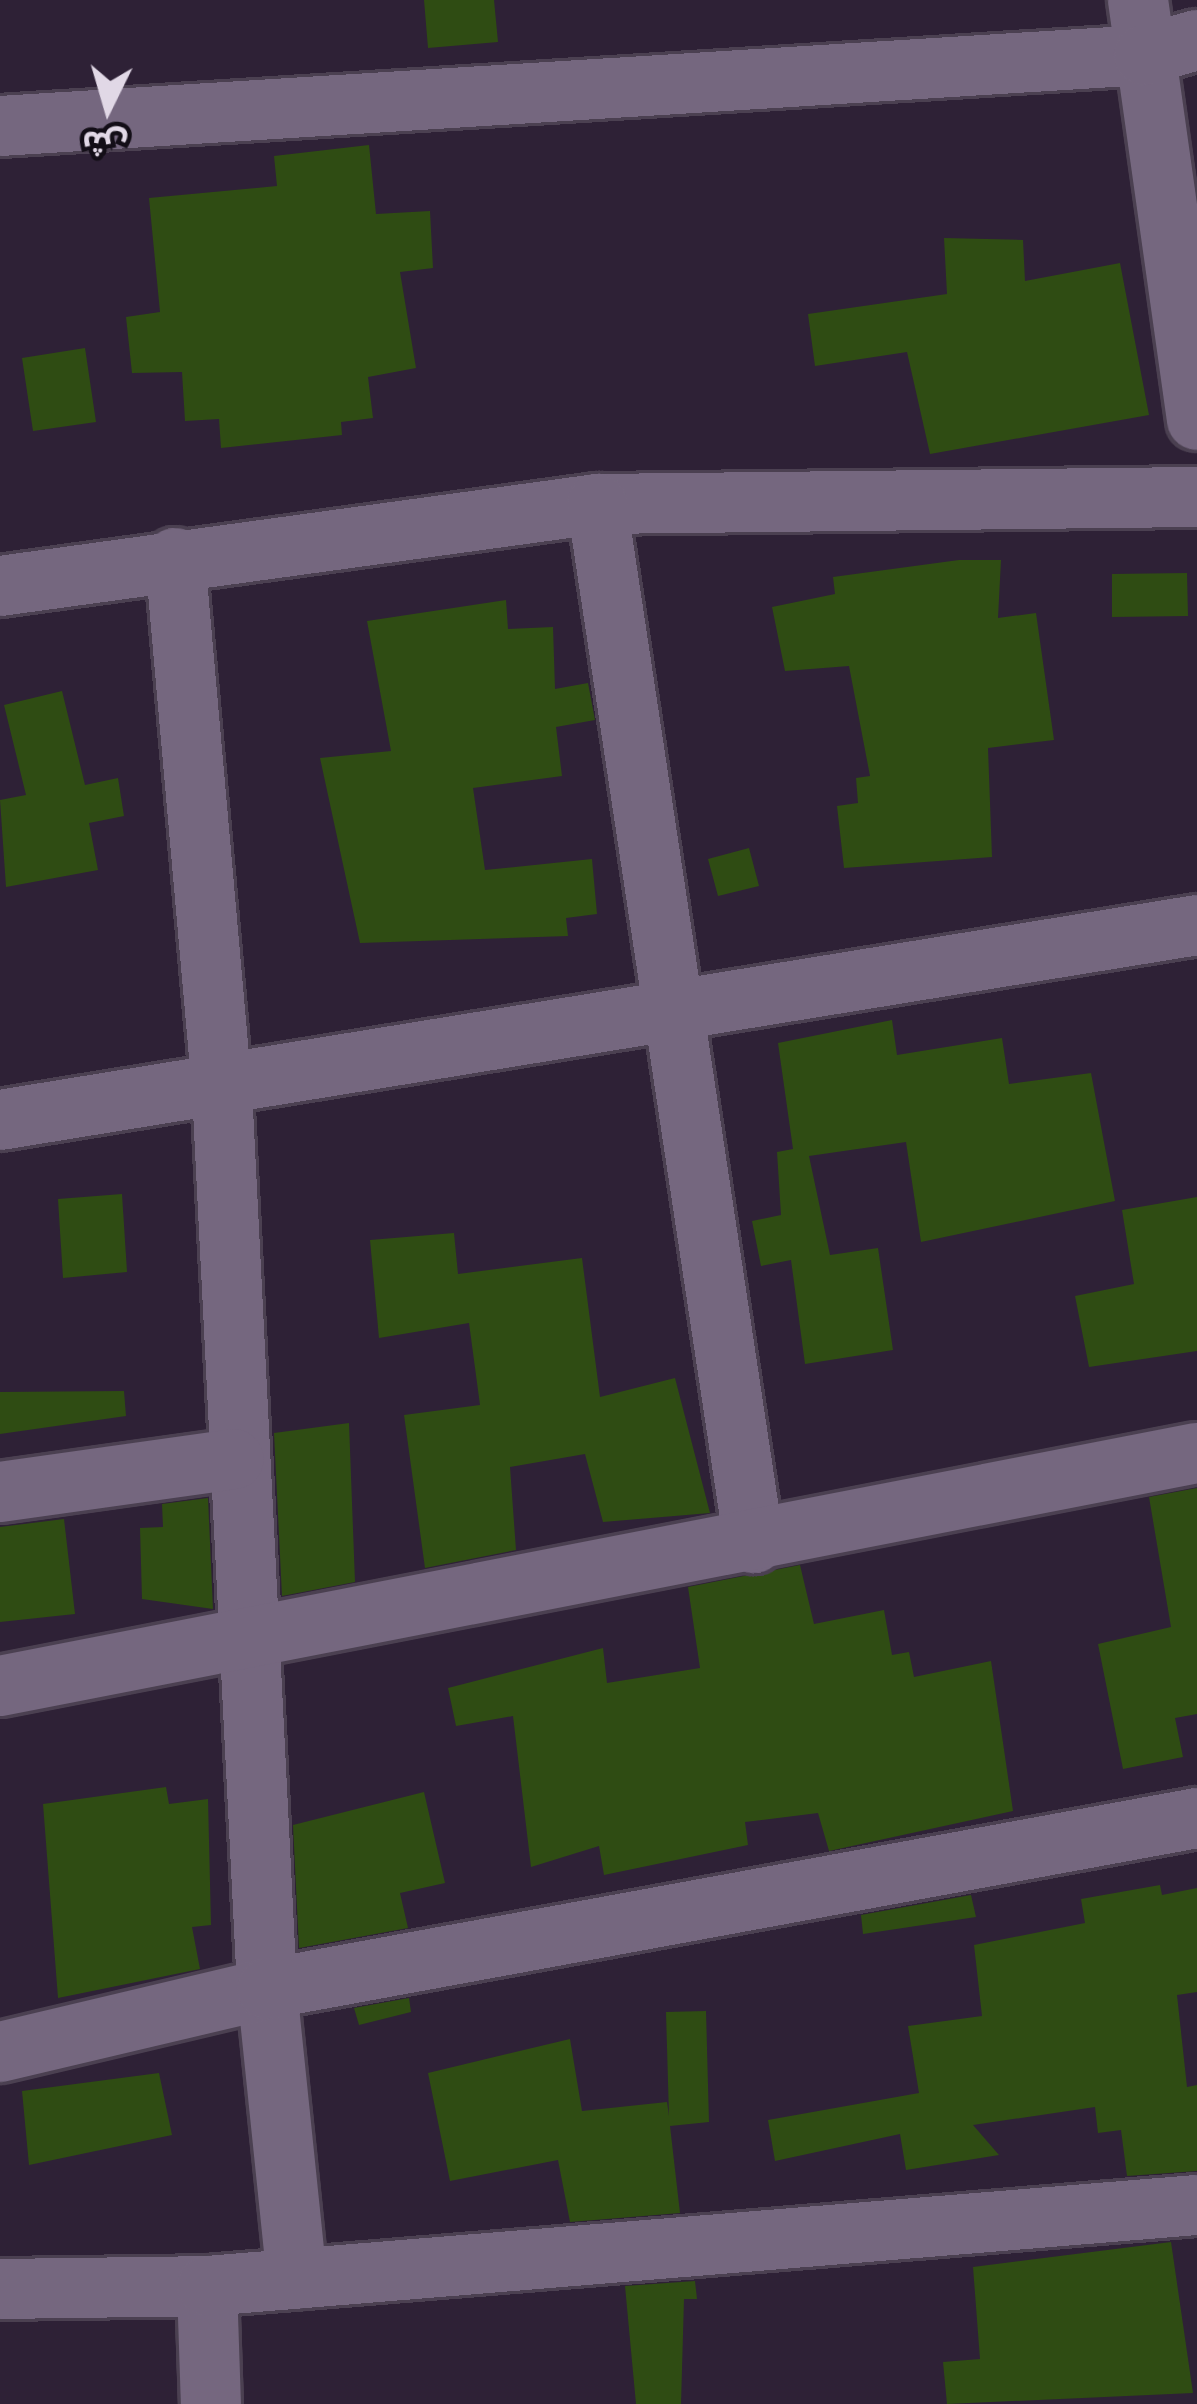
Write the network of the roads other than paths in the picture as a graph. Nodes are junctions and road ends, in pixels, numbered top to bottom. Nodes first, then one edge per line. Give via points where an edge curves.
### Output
1 (1160, 32) edge
2 (0, 126) edge
3 (1197, 420) edge
4 (1197, 497) edge
5 (597, 504) junction
6 (175, 559) junction
7 (0, 586) edge
8 (1197, 925) edge
9 (669, 1017) junction
10 (222, 1090) junction
11 (0, 1120) edge
12 (1197, 1453) edge
13 (234, 1459) junction
14 (0, 1492) edge
15 (754, 1544) junction
16 (251, 1643) junction
17 (0, 1687) edge
18 (1197, 1818) edge
19 (267, 1989) junction
20 (0, 2052) edge
21 (1197, 2205) edge
22 (297, 2278) junction
23 (207, 2286) junction
24 (0, 2289) edge
25 (211, 2404) edge

1 - 2 street
1 - 3 street
4 - 5 street
5 - 6 street
5 - 9 street
6 - 7 street
6 - 10 street
8 - 9 street
9 - 10 street
9 - 15 street
10 - 11 street
10 - 13 street
12 - 15 street
13 - 14 street
13 - 16 street
15 - 16 street
16 - 17 street
16 - 19 street
18 - 19 street
19 - 20 street
19 - 22 street
21 - 22 street
22 - 23 street
23 - 24 street
23 - 25 street

